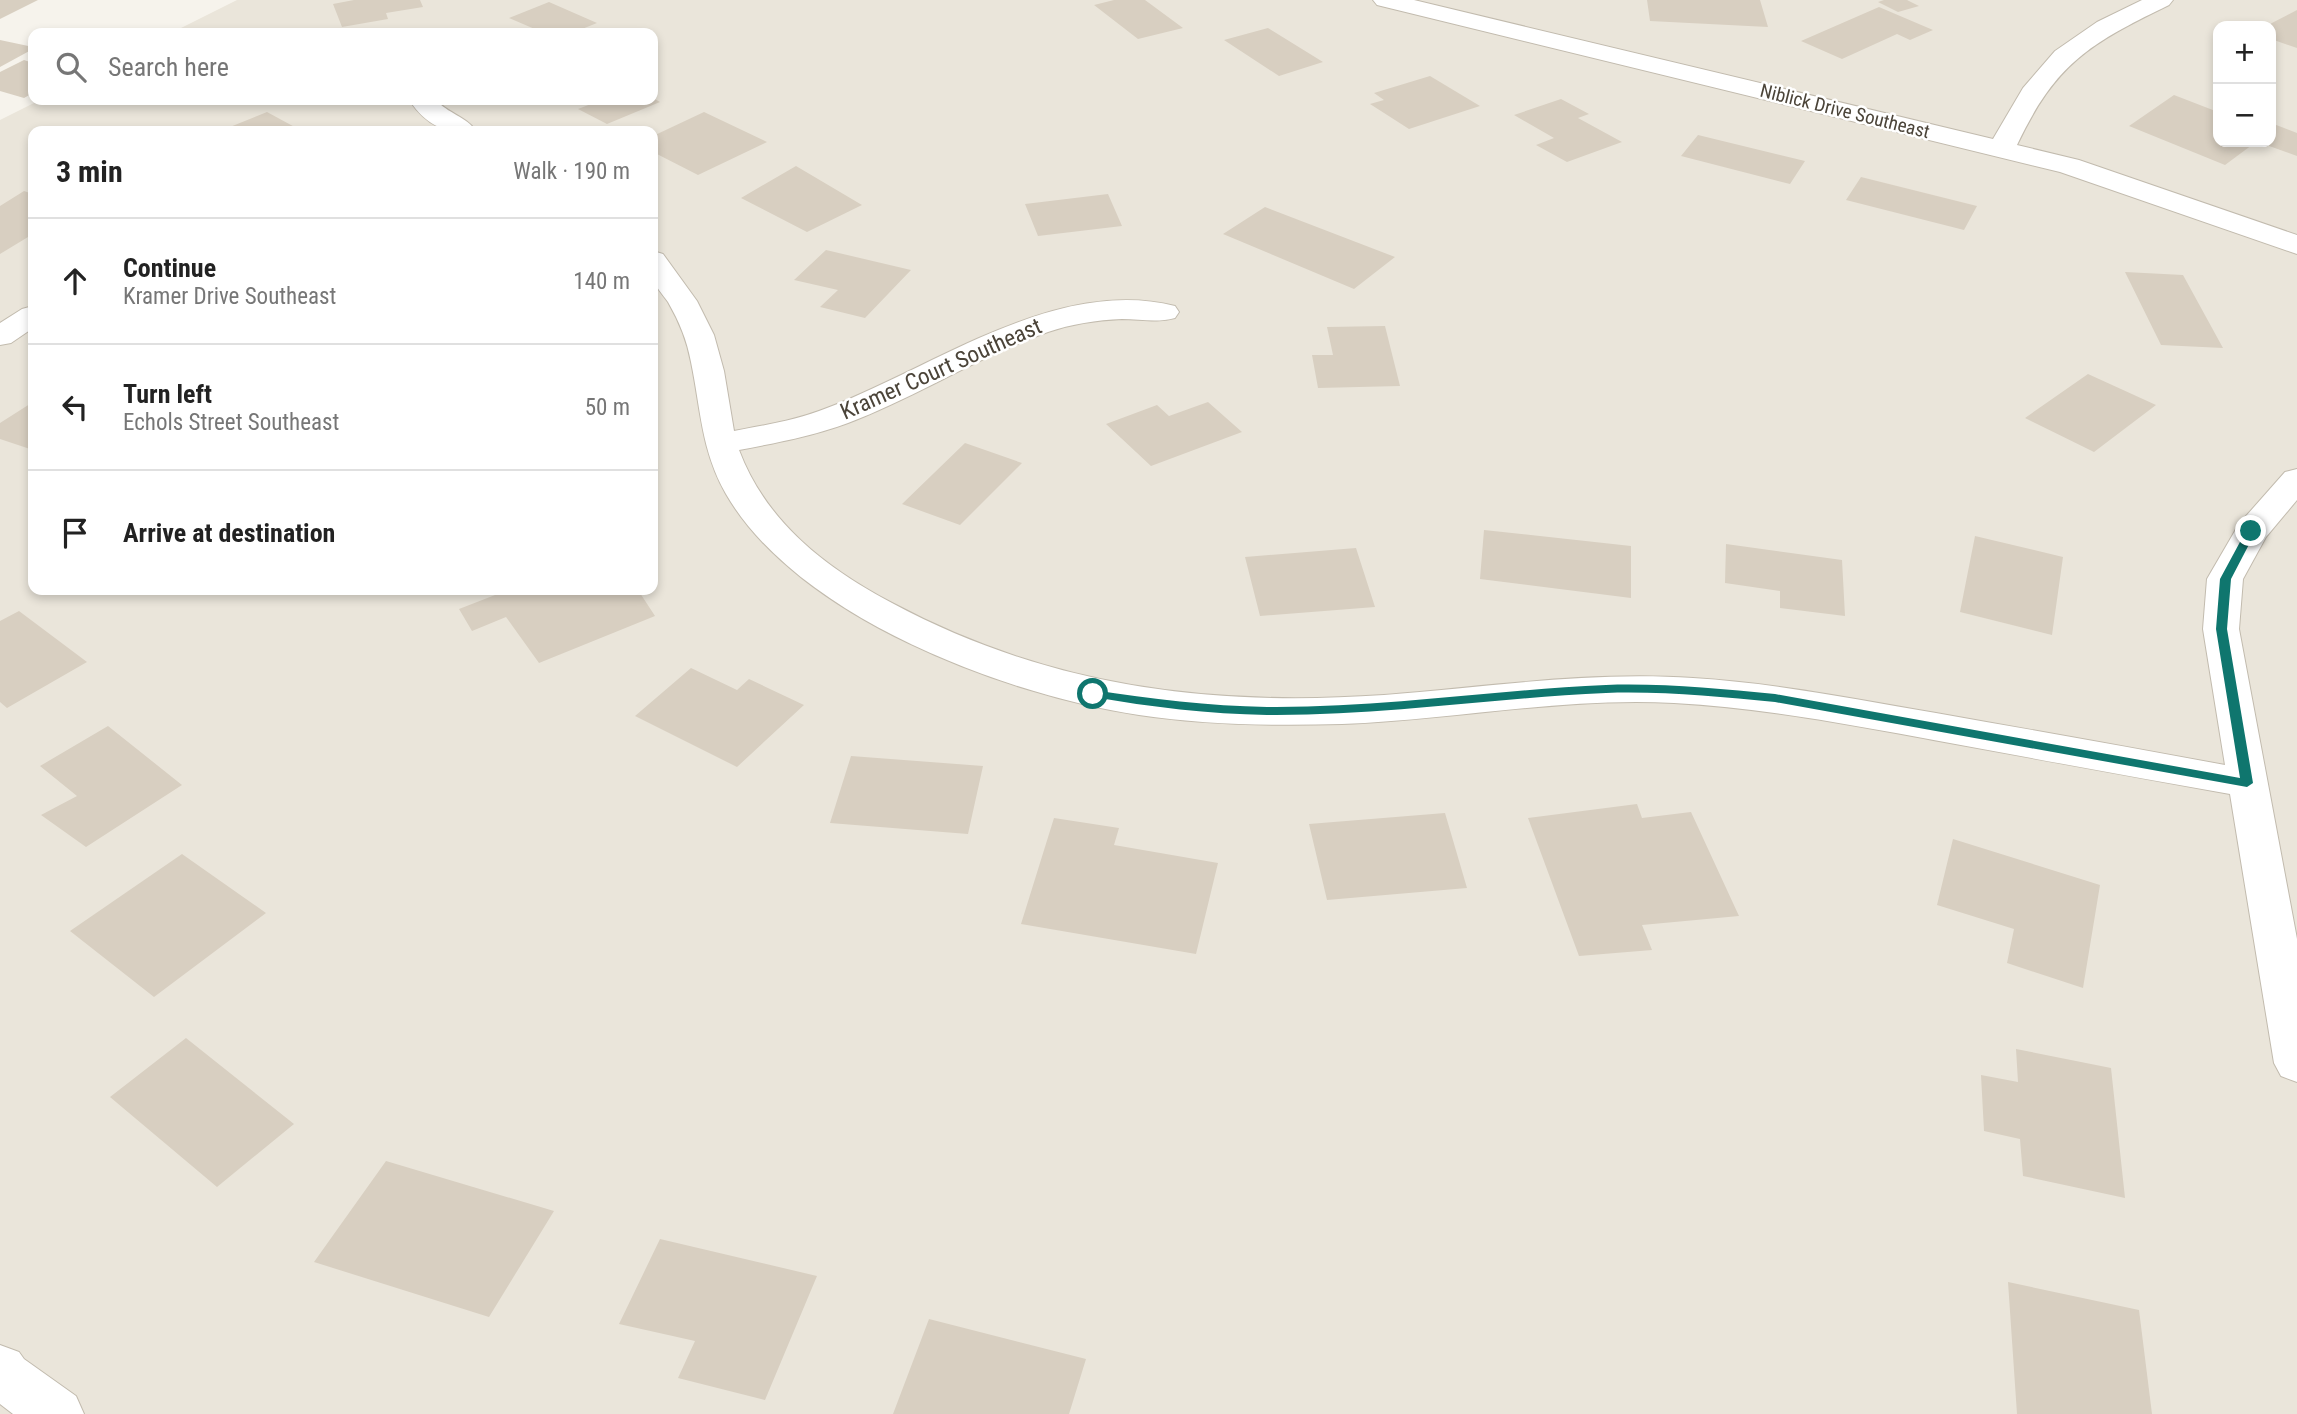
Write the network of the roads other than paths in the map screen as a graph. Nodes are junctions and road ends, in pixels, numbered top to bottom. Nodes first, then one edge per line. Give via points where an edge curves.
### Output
1 (1385, 0) edge
2 (2161, 0) edge
3 (426, 105) edge
4 (454, 126) edge
5 (2002, 148) junction
6 (2297, 245) edge
7 (658, 267) edge
8 (1164, 312) dead end
9 (28, 318) edge
10 (0, 336) edge
11 (720, 443) junction
12 (2297, 480) edge
13 (2247, 783) junction
14 (2297, 1063) edge
15 (0, 1370) edge
16 (57, 1414) edge

1 - 5 street, Niblick Drive Southeast
2 - 5 street via 2109,24 2061,58 2021,107
3 - 4 street
5 - 6 street, Niblick Drive Southeast via 2115,180
7 - 11 street via 684,302 703,347
8 - 11 street, Kramer Court Southeast via 1106,310 1030,326 834,417 781,433
9 - 10 street
11 - 13 street via 760,518 788,547 849,594 908,627 1000,667 1093,694 1164,705 1266,711 1350,710 1608,689 1708,692 1775,698
12 - 13 street via 2251,531 2225,579 2221,629
13 - 14 street
15 - 16 street

